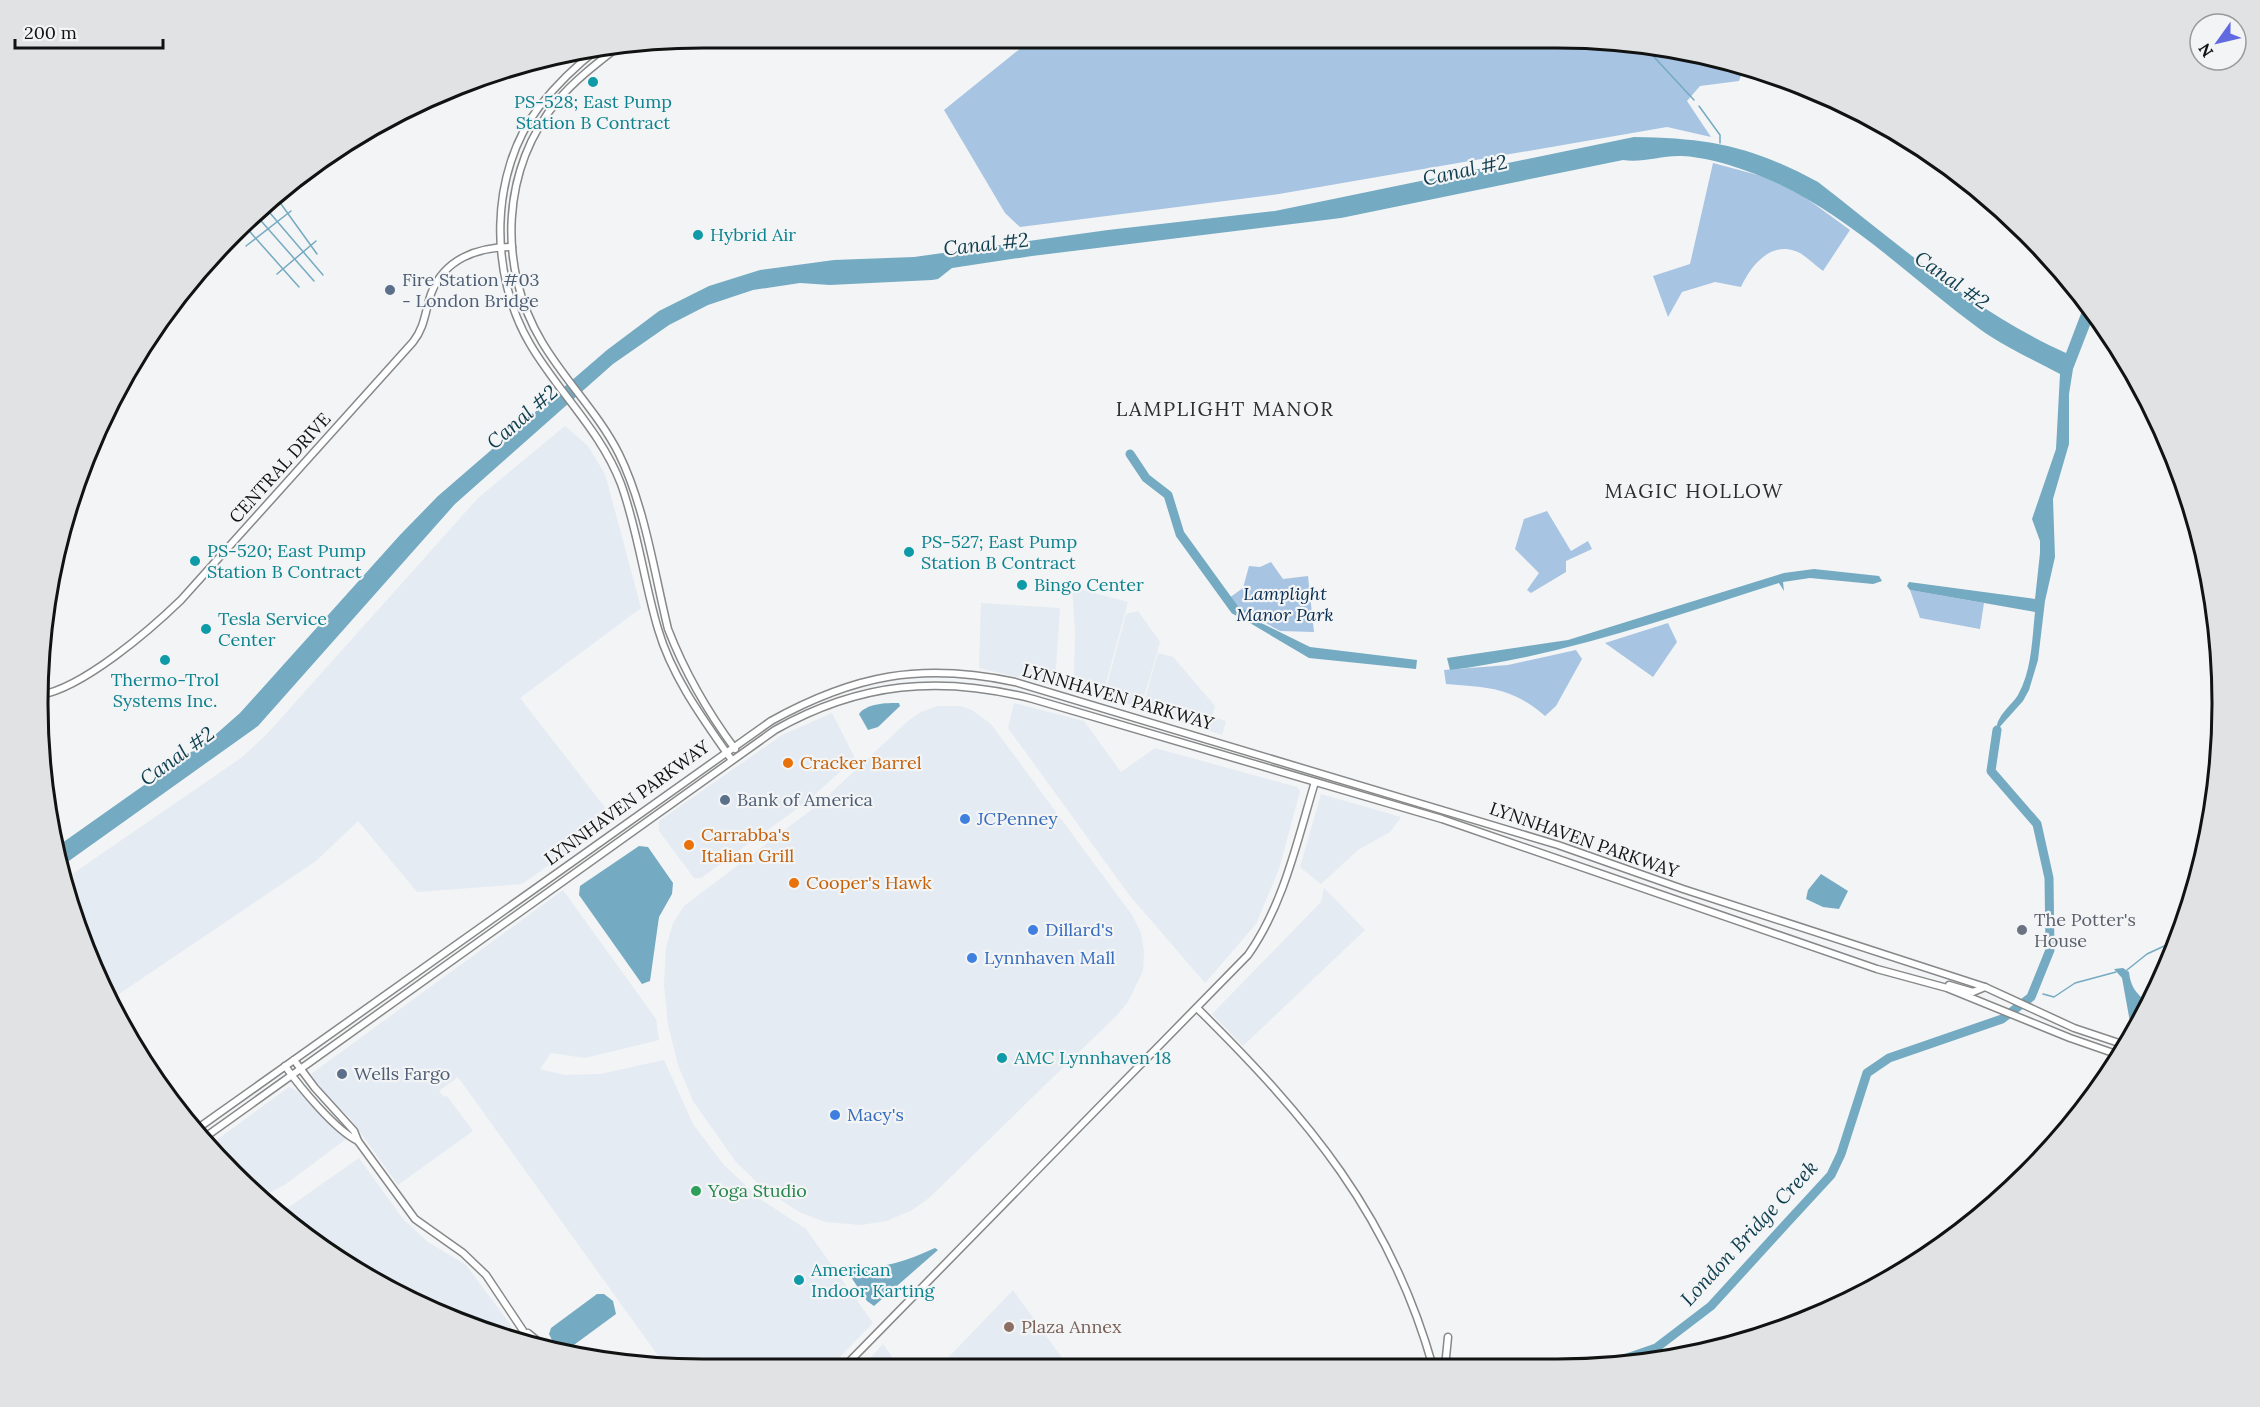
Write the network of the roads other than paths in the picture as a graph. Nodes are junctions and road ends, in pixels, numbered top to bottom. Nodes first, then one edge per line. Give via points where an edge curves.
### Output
1 (606, 56) edge
2 (587, 59) edge
3 (500, 247) junction
4 (512, 247) junction
5 (48, 693) edge
6 (733, 746) junction
7 (726, 751) junction
8 (739, 754) junction
9 (731, 759) junction
10 (1315, 782) junction
11 (1937, 985) junction
12 (1985, 987) junction
13 (1197, 1008) junction
14 (2117, 1042) edge
15 (2111, 1052) edge
16 (294, 1060) junction
17 (285, 1066) junction
18 (301, 1069) junction
19 (292, 1075) junction
20 (202, 1125) edge
21 (209, 1134) edge
22 (358, 1141) junction
23 (527, 1333) joint
24 (531, 1336) edge
25 (1448, 1337) dead end
26 (852, 1359) edge
27 (1430, 1359) edge
28 (1446, 1359) edge

1 - 4 main road via 558,101 531,141 515,190
2 - 3 main road via 553,91 522,136 506,184
3 - 4 main road, CENTRAL DRIVE
3 - 5 main road, CENTRAL DRIVE via 477,250 449,266 435,285 424,324 413,342 165,615 66,688
3 - 7 main road via 507,289 529,343 601,445 621,484 668,658
4 - 6 main road via 525,311 608,434 630,479 668,629 698,694
6 - 7 main road, LYNNHAVEN PARKWAY
6 - 8 main road
6 - 12 main road, LYNNHAVEN PARKWAY via 802,704 852,683 916,674 997,678 1453,812
7 - 9 main road
7 - 16 main road, LYNNHAVEN PARKWAY
8 - 9 main road, LYNNHAVEN PARKWAY
8 - 10 main road, LYNNHAVEN PARKWAY via 799,716 827,705 885,689 961,685 1033,699
9 - 18 main road, LYNNHAVEN PARKWAY
10 - 11 main road, LYNNHAVEN PARKWAY via 1442,819 1877,969
10 - 13 main road via 1288,872 1263,932 1240,965
11 - 12 main road via 1973,992
11 - 15 main road, LYNNHAVEN PARKWAY
12 - 14 main road, LYNNHAVEN PARKWAY via 2074,1028
13 - 26 main road
13 - 27 main road via 1301,1118 1354,1188 1396,1264
16 - 17 main road, LYNNHAVEN PARKWAY
16 - 18 main road
17 - 19 main road
17 - 20 main road, LYNNHAVEN PARKWAY
18 - 19 main road, LYNNHAVEN PARKWAY
18 - 22 main road via 354,1131
19 - 21 main road, LYNNHAVEN PARKWAY
19 - 22 main road via 348,1136
22 - 23 main road via 415,1219 478,1266
23 - 24 main road
25 - 28 main road

